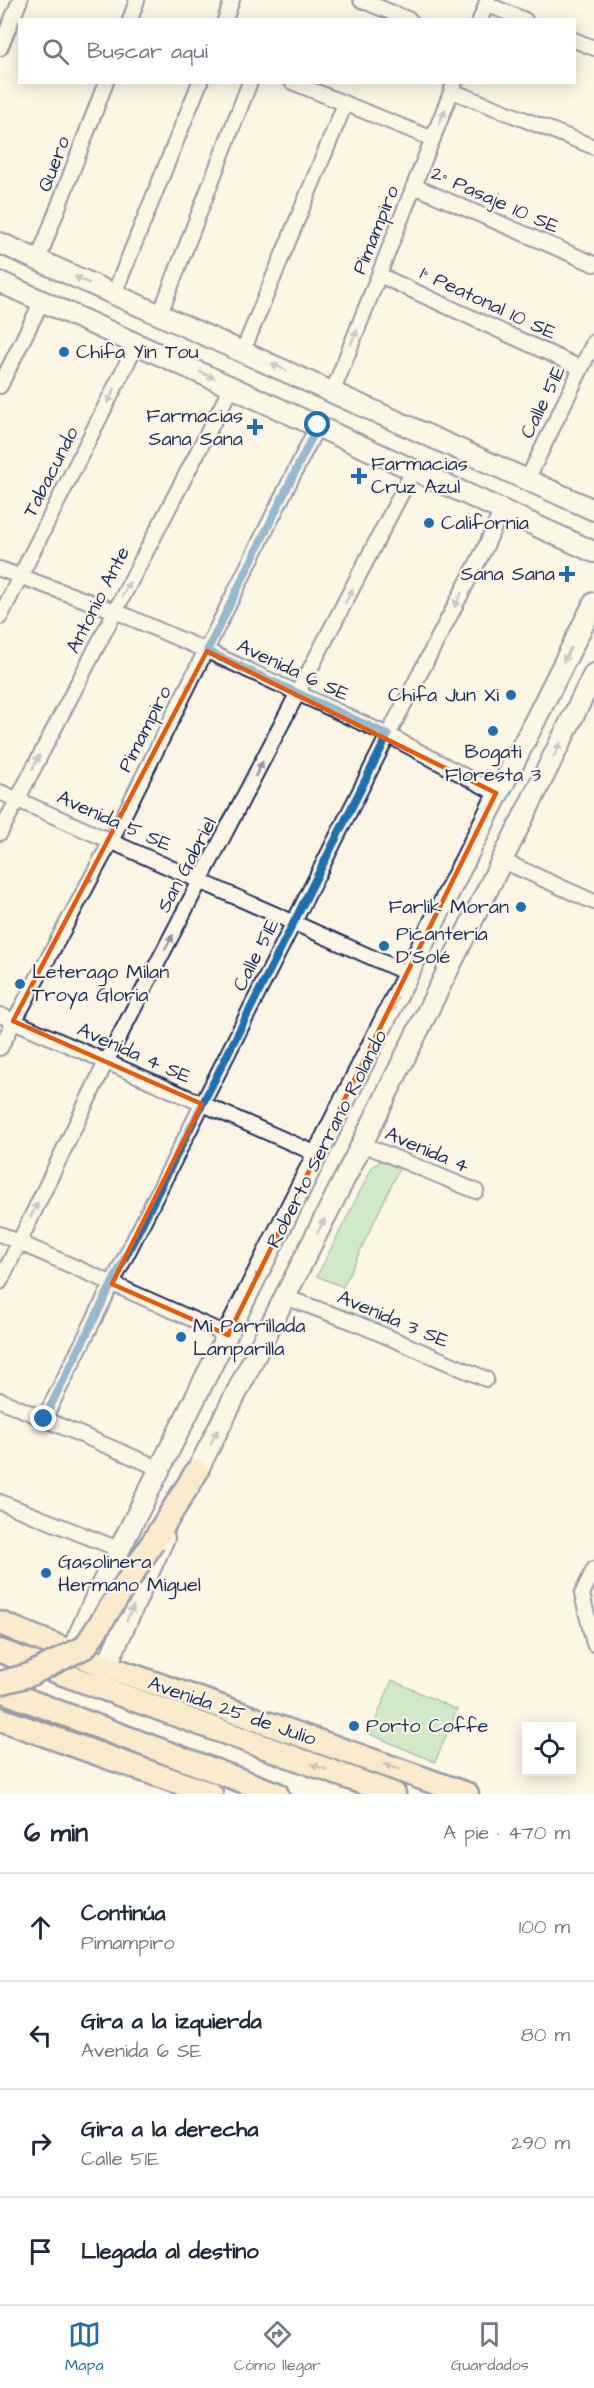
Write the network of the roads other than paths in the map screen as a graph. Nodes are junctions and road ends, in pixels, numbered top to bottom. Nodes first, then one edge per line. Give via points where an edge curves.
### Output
1 (20, 0) edge
2 (137, 0) edge
3 (232, 0) edge
4 (361, 0) edge
5 (487, 2) edge
6 (386, 5) edge
7 (131, 18) edge
8 (226, 18) edge
9 (407, 18) edge
10 (481, 18) edge
11 (521, 18) edge
12 (576, 41) edge
13 (0, 48) edge
14 (594, 48) edge
15 (105, 84) edge
16 (199, 84) edge
17 (249, 84) edge
18 (297, 84) edge
19 (454, 87) edge
20 (345, 104) junction
21 (433, 139) junction
22 (594, 147) edge
23 (414, 186) junction
24 (0, 243) edge
25 (38, 260) junction
26 (594, 264) edge
27 (379, 275) junction
28 (0, 282) edge
29 (114, 294) junction
30 (42, 301) junction
31 (160, 314) junction
32 (594, 342) edge
33 (137, 343) junction
34 (243, 351) junction
35 (581, 368) junction
36 (0, 386) edge
37 (232, 386) junction
38 (333, 392) junction
39 (318, 425) junction
40 (414, 469) junction
41 (527, 480) junction
42 (502, 509) junction
43 (594, 510) edge
44 (594, 552) edge
45 (0, 569) edge
46 (20, 578) junction
47 (594, 603) edge
48 (115, 611) junction
49 (0, 617) edge
50 (207, 651) junction
51 (594, 674) edge
52 (297, 694) junction
53 (388, 735) junction
54 (0, 792) edge
55 (496, 793) junction
56 (17, 799) junction
57 (0, 833) edge
58 (111, 841) junction
59 (503, 861) junction
60 (201, 881) junction
61 (594, 902) edge
62 (294, 922) junction
63 (410, 974) junction
64 (7, 1018) edge
65 (0, 1048) edge
66 (106, 1062) junction
67 (202, 1104) junction
68 (362, 1144) junction
69 (319, 1155) junction
70 (476, 1191) dead end
71 (0, 1234) edge
72 (18, 1242) junction
73 (0, 1282) edge
74 (112, 1284) junction
75 (285, 1297) junction
76 (228, 1335) junction
77 (486, 1379) dead end
78 (0, 1400) edge
79 (44, 1419) junction
80 (161, 1469) junction
81 (197, 1471) junction
82 (0, 1502) edge
83 (121, 1550) junction
84 (594, 1569) edge
85 (0, 1623) edge
86 (593, 1637) edge
87 (0, 1651) edge
88 (71, 1653) junction
89 (106, 1666) junction
90 (62, 1675) junction
91 (0, 1683) edge
92 (97, 1687) junction
93 (0, 1690) edge
94 (0, 1719) edge
95 (211, 1794) edge
96 (277, 1794) edge
97 (394, 1794) edge
98 (467, 1794) edge

1 - 13 street
2 - 7 street
3 - 8 street
4 - 6 street
5 - 10 street
5 - 11 street
6 - 9 street
12 - 14 street
15 - 25 street, Quero
16 - 29 street
17 - 31 street
18 - 20 street
21 -> 19 street, Pimampiro
19 - 22 street
20 - 21 street
20 - 34 street
21 - 23 street, Pimampiro
23 - 26 street, 2° Pasaje 10 SE
23 - 27 street, Pimampiro
24 - 25 main road
29 -> 25 main road
27 - 35 street, 1° Peatonal 10 SE
38 -> 27 street, Pimampiro
28 - 30 main road
29 - 31 main road
30 - 33 main road
30 - 36 street
31 - 34 main road
32 - 35 street, Calle 51E
33 -> 37 main road
33 -> 46 street, Tabacundo
38 -> 34 main road
35 - 41 street, Calle 51E
37 - 39 main road
48 -> 37 street, Antonio Ante
38 - 41 main road
39 - 40 main road
39 - 50 street, Pimampiro
40 - 42 main road
52 -> 40 street, San Gabriel
41 - 43 main road
42 - 44 main road
42 -> 53 street, Calle 51E
45 - 46 street, Avenida 6 SE
46 - 48 street, Avenida 6 SE
46 - 49 street, Tabacundo
47 -> 55 main road, Roberto Serrano Rolando
48 - 50 street, Avenida 6 SE
56 -> 48 street, Antonio Ante
50 - 52 street, Avenida 6 SE
50 -> 58 street, Pimampiro
59 -> 51 main road, Roberto Serrano Rolando
52 - 53 street, Avenida 6 SE
60 -> 52 street, San Gabriel
53 - 55 street, Avenida 6 SE
53 - 62 street, Calle 51E
54 - 56 street, Avenida 5 SE
55 -> 63 main road, Roberto Serrano Rolando
56 - 57 street, Antonio Ante
56 - 58 street, Avenida 5 SE
58 - 60 street, Avenida 5 SE
58 -> 64 street, Pimampiro
59 - 61 street
59 - 68 main road, Roberto Serrano Rolando
60 - 62 street, Avenida 5 SE
66 -> 60 street, San Gabriel
62 - 63 street, Avenida 5 SE
62 - 67 street, Calle 51E
63 -> 69 main road, Roberto Serrano Rolando
64 - 65 street, Pimampiro
64 - 66 street, Avenida 4 SE
66 - 67 street, Avenida 4 SE
72 -> 66 street, San Gabriel
67 - 69 street, Avenida 4 SE
67 - 74 street, Calle 51E
68 - 70 street, Avenida 4
75 -> 68 main road, Roberto Serrano Rolando
69 -> 76 main road, Roberto Serrano Rolando
71 - 72 street
72 - 73 street, San Gabriel
72 - 74 street
74 - 76 street
74 - 79 street, Calle 51E
75 - 77 street, Avenida 3 SE
81 -> 75 main road, Roberto Serrano Rolando
76 - 80 main road, Roberto Serrano Rolando
78 - 79 street
79 - 80 street
80 - 83 main road, Roberto Serrano Rolando
89 -> 81 main road, Roberto Serrano Rolando
81 - 91 main road, bridge via 85,1647 29,1675
82 - 83 street
83 - 88 main road, Roberto Serrano Rolando
84 - 86 street via 582,1594
85 - 88 main road, Avenida 25 de Julio
87 - 90 main road, Avenida 25 de Julio
88 - 89 main road, Avenida 25 de Julio
88 - 90 main road, Roberto Serrano Rolando
89 - 92 main road, Roberto Serrano Rolando
98 -> 89 main road, Avenida 25 de Julio
90 - 92 main road, Avenida 25 de Julio
97 -> 92 main road, Avenida 25 de Julio
93 - 96 main road
94 - 95 main road

